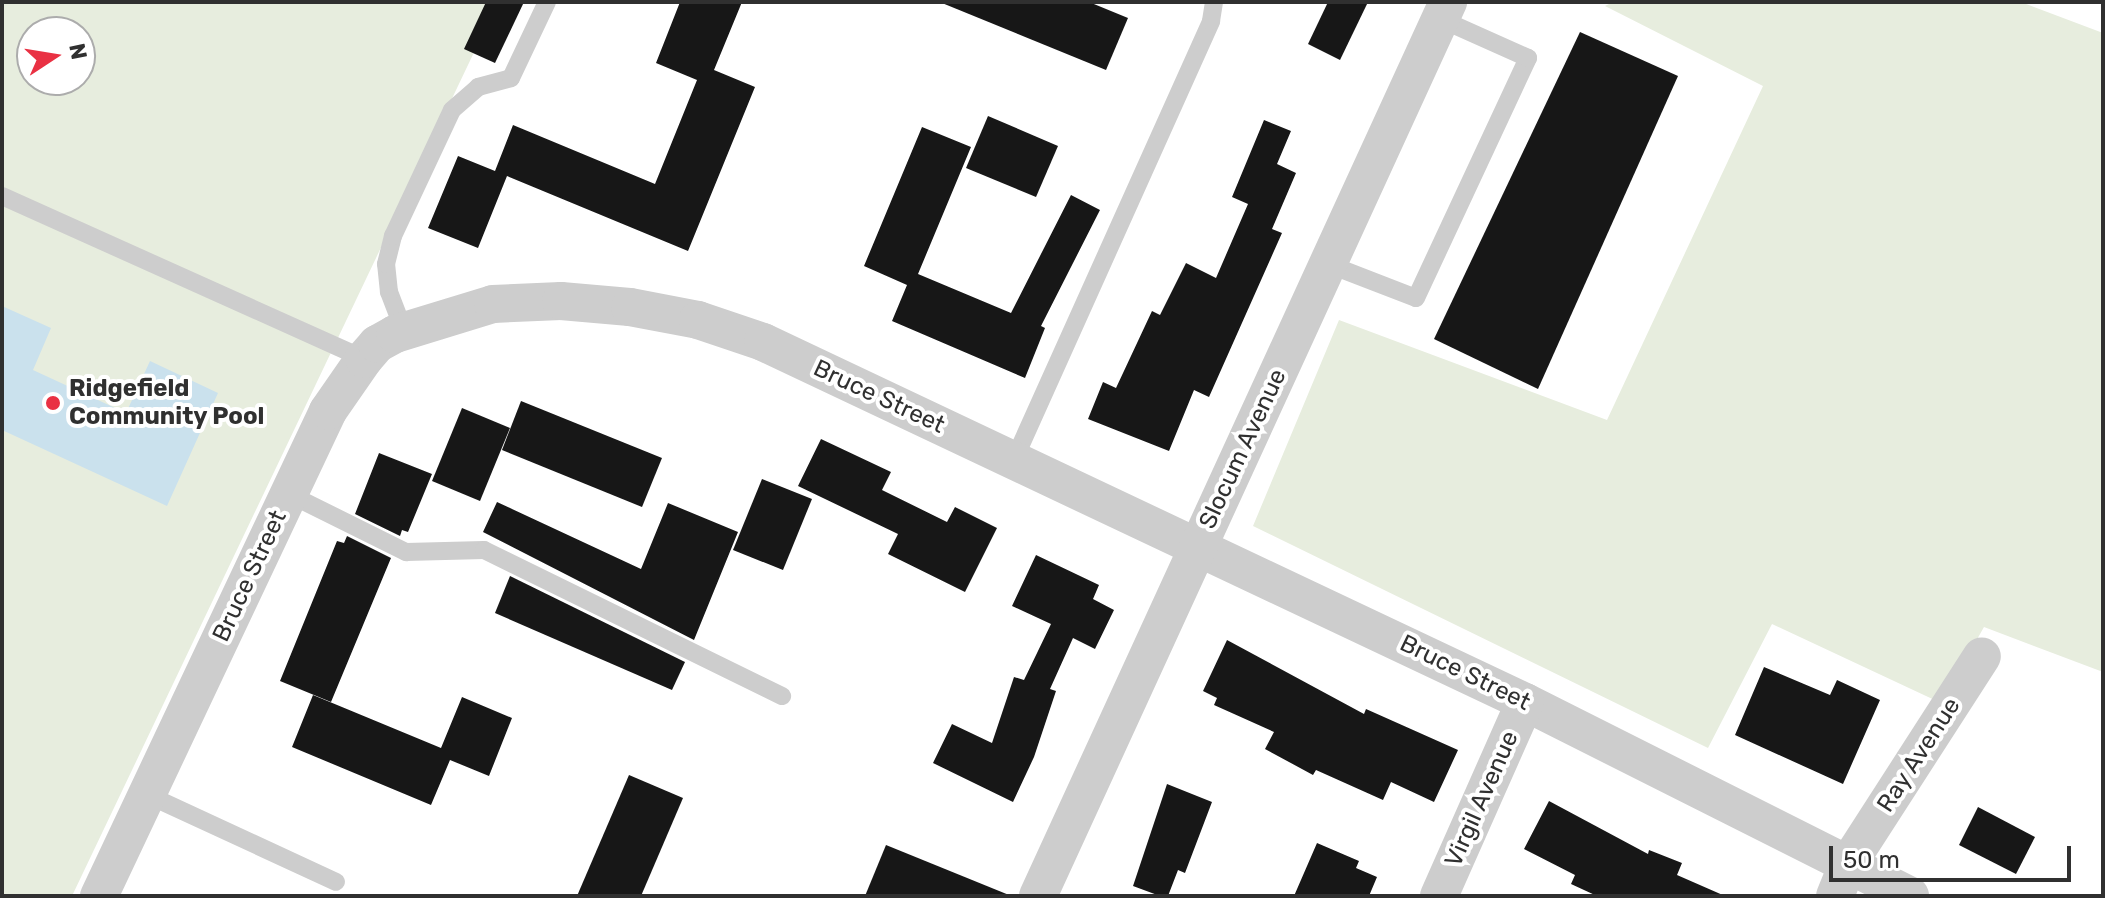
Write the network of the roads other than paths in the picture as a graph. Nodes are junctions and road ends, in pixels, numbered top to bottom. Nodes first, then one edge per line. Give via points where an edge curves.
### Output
1 (547, 2) edge
2 (1214, 2) edge
3 (1444, 10) edge
4 (2, 196) edge
5 (1328, 264) junction
6 (404, 331) junction
7 (364, 359) junction
8 (1014, 460) junction
9 (289, 494) junction
10 (1198, 546) junction
11 (1982, 656) dead end
12 (782, 696) dead end
13 (1525, 702) junction
14 (148, 795) junction
15 (1841, 880) edge
16 (336, 882) dead end
17 (99, 896) edge
18 (1038, 896) edge
19 (1439, 896) edge
20 (1910, 896) edge

1 - 6 lane via 511,78 478,87 452,110 393,236 386,264 389,292
2 - 8 lane via 1211,21
3 - 5 street, Slocum Avenue
3 - 5 lane via 1528,58 1416,298
4 - 7 lane
5 - 10 street, Slocum Avenue
6 - 7 street, Bruce Street via 377,344
6 - 8 street, Bruce Street via 493,304 630,307 698,320 763,342
7 - 9 street, Bruce Street via 328,411
8 - 10 street, Bruce Street
9 - 12 lane via 406,552 484,550
9 - 14 street, Bruce Street
10 - 13 street, Bruce Street
10 - 18 street, Slocum Avenue
11 - 15 street, Ray Avenue
13 - 15 street, Bruce Street
13 - 19 street, Virgil Avenue
14 - 16 lane
14 - 17 street, Bruce Street
15 - 20 street, Bruce Street

